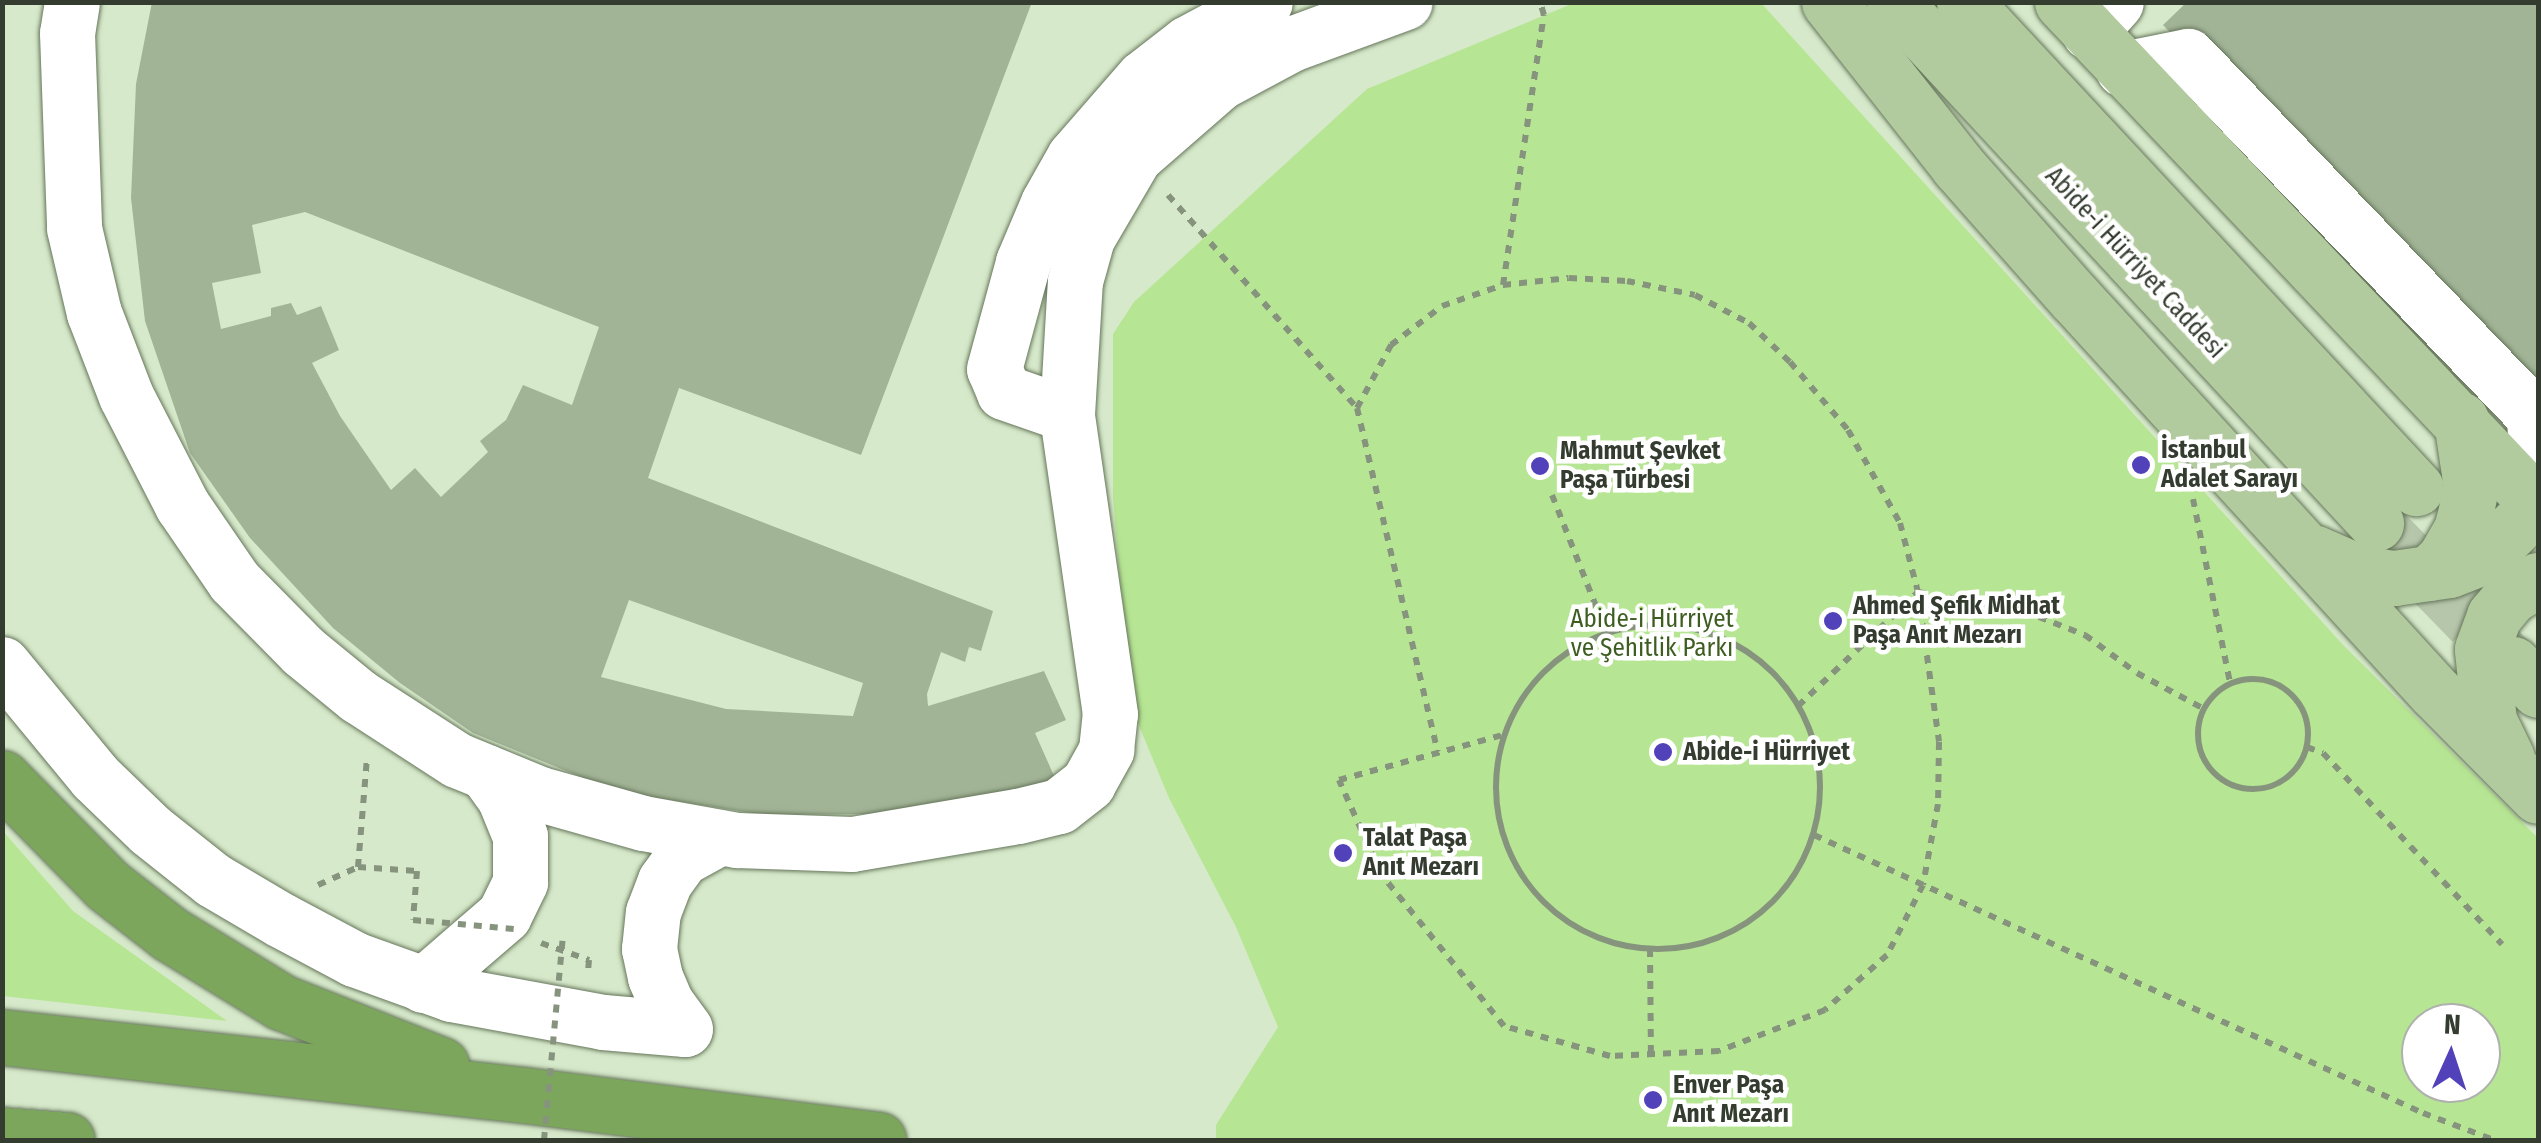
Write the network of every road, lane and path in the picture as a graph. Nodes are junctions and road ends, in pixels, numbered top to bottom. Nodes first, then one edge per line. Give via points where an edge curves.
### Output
1 (72, 2) edge
2 (1265, 2) edge
3 (1405, 2) edge
4 (1540, 2) edge
5 (1829, 2) edge
6 (1894, 2) edge
7 (1964, 2) edge
8 (2097, 27) edge
9 (1135, 156) junction
10 (1503, 284) junction
11 (1357, 408) junction
12 (1067, 414) junction
13 (2460, 420) junction
14 (2210, 445) junction
15 (2416, 488) tunnel mouth
16 (1552, 496) dead end
17 (2538, 504) edge
18 (2376, 523) tunnel mouth
19 (2306, 548) junction
20 (2429, 573) junction
21 (2538, 580) edge
22 (1918, 592) junction
23 (1607, 634) junction
24 (2, 664) edge
25 (2230, 683) junction
26 (371, 705) junction
27 (1798, 706) junction
28 (2204, 709) junction
29 (1506, 734) junction
30 (2306, 747) junction
31 (1438, 752) junction
32 (486, 772) junction
33 (2, 778) edge
34 (2527, 786) edge
35 (1814, 835) junction
36 (720, 838) junction
37 (358, 866) junction
38 (1923, 885) junction
39 (310, 888) dead end
40 (514, 929) dead end
41 (563, 935) dead end
42 (536, 942) dead end
43 (2502, 944) dead end
44 (1650, 949) junction
45 (586, 982) dead end
46 (423, 985) junction
47 (2, 1038) edge
48 (1651, 1054) junction
49 (534, 1118) edge
50 (2, 1135) edge
51 (67, 1140) edge
52 (878, 1140) edge
53 (2494, 1140) edge

1 - 26 lane via 67,34 74,228 94,313 126,396 182,506 234,582 303,651
2 - 12 lane via 1188,43 1143,78 1074,156 1048,203 1018,277 994,369 1004,392
3 - 9 lane via 1291,44 1220,82
4 - 10 path via 1544,15
5 - 14 main road via 1958,166
6 - 18 main road, Abide-i Hürriyet Caddesi
7 - 15 main road
8 - 13 main road
8 - 17 lane via 2188,56 2534,415
9 - 11 path
9 - 12 lane via 1087,238 1075,281
10 - 11 path via 1442,306 1390,346
10 - 22 path via 1627,281 1695,295 1749,323 1848,430 1900,523
11 - 31 path
12 - 36 lane via 1110,714 1106,750 1088,784 1059,806 949,832 852,844
13 - 17 main road
13 - 20 main road via 2468,506 2452,544
14 - 19 main road
14 - 25 path via 2192,505
16 - 23 path
17 - 20 main road via 2472,564
19 - 20 main road via 2361,573
19 - 34 main road
21 - 34 main road via 2494,616 2482,649 2489,721
22 - 27 path
22 - 28 path via 2024,610 2085,635
22 - 38 path via 1939,742 1938,804
23 - 27 path via 1640,625 1694,628 1744,648 1785,683
23 - 29 path via 1545,670
24 - 46 lane via 95,777 212,880 354,959
25 - 28 path
25 - 30 path via 2265,680 2294,697 2304,712
26 - 32 lane
26 - 37 path
27 - 35 path via 1812,730 1822,782
28 - 30 path via 2199,746 2219,778 2236,786 2255,788 2288,776
29 - 31 path
29 - 44 path via 1496,764 1498,818 1517,868 1551,910 1598,938
30 - 43 path via 2322,753
31 - 48 path via 1339,780 1381,874 1504,1026 1610,1056
32 - 36 lane via 643,823
32 - 46 lane via 520,836 520,882 504,915
33 - 49 highway via 107,885 230,973
35 - 38 path
35 - 44 path via 1791,883 1752,920 1704,944
36 - 46 lane via 682,858 653,912 649,948 655,977 685,1030 534,1012
37 - 39 path
37 - 40 path, bridge via 417,871 413,920
38 - 48 path via 1888,955 1825,1010 1719,1051
38 - 53 path
41 - 49 path, bridge
42 - 45 path via 589,960
44 - 48 path
47 - 49 highway
49 - 52 highway
50 - 51 highway

